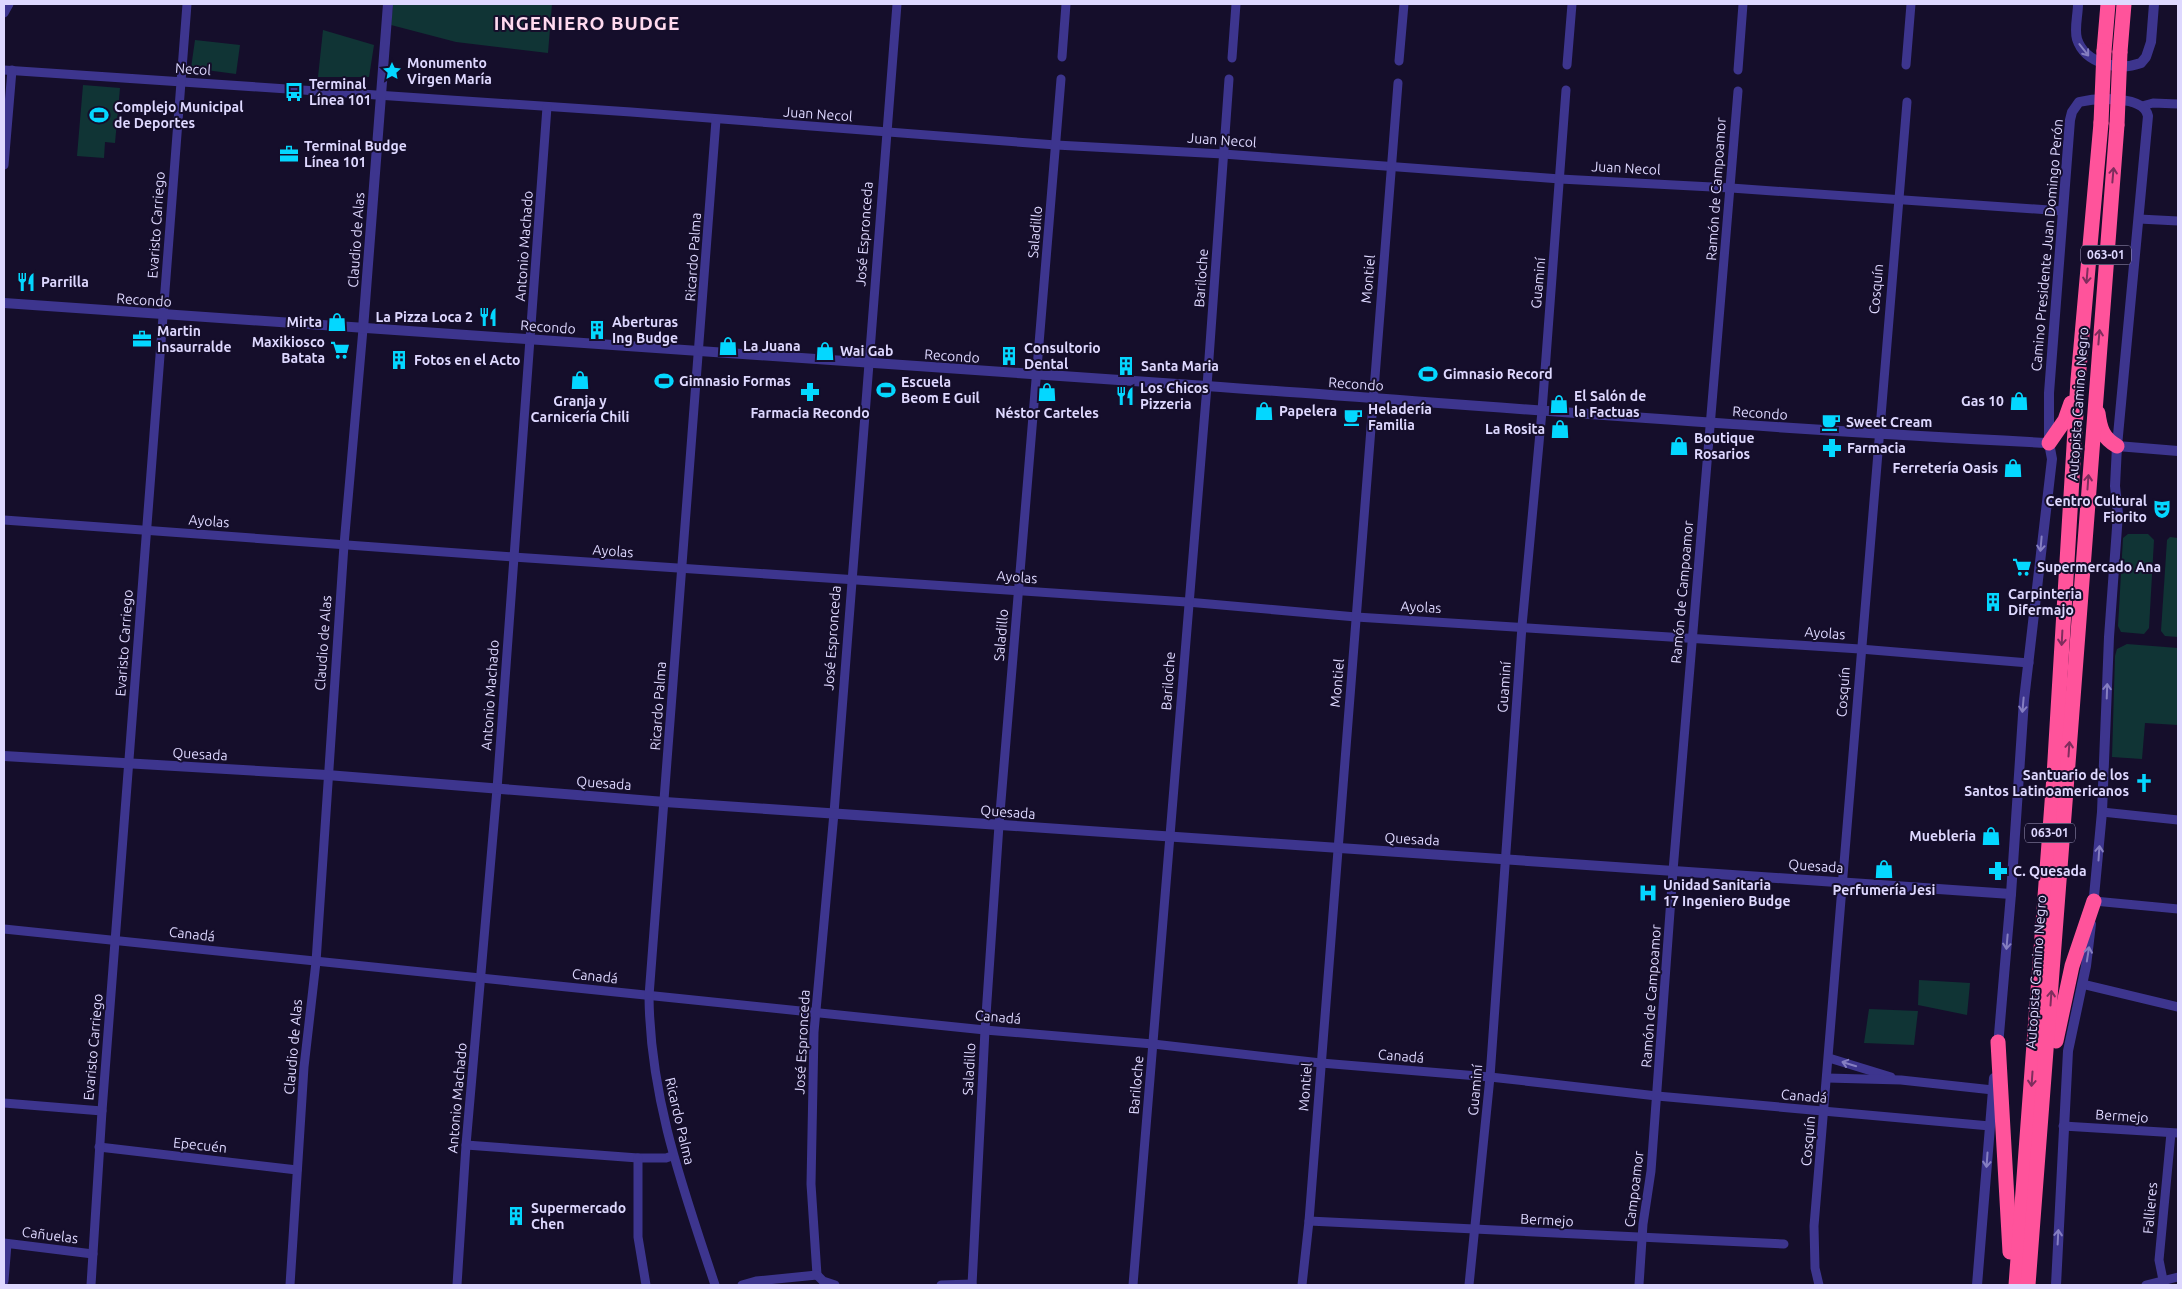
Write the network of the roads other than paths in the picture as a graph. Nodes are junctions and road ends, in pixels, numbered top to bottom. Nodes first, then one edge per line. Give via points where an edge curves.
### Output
1 (9, 4) edge
2 (186, 4) edge
3 (388, 4) edge
4 (897, 4) edge
5 (1066, 4) edge
6 (1236, 4) edge
7 (1404, 4) edge
8 (1572, 4) edge
9 (1744, 4) edge
10 (1911, 4) edge
11 (2078, 4) edge
12 (2108, 4) edge
13 (2124, 4) edge
14 (2154, 4) edge
15 (4, 13) edge
16 (1062, 57) dead end
17 (1232, 58) dead end
18 (1399, 61) dead end
19 (1567, 65) dead end
20 (1906, 65) dead end
21 (8, 70) edge
22 (1738, 70) dead end
23 (1060, 79) dead end
24 (1229, 79) dead end
25 (180, 82) junction
26 (1398, 83) dead end
27 (1566, 90) dead end
28 (1738, 91) dead end
29 (380, 94) junction
30 (1907, 102) dead end
31 (2178, 104) edge
32 (2142, 106) junction
33 (548, 107) junction
34 (716, 120) junction
35 (886, 132) junction
36 (1056, 145) junction
37 (1223, 154) junction
38 (4, 165) edge
39 (1392, 166) junction
40 (1560, 179) junction
41 (1731, 188) junction
42 (1897, 200) junction
43 (2063, 211) junction
44 (2139, 219) junction
45 (2178, 221) edge
46 (4, 303) edge
47 (163, 315) junction
48 (363, 329) junction
49 (531, 339) junction
50 (700, 353) junction
51 (868, 363) junction
52 (1037, 376) junction
53 (2078, 380) junction
54 (2095, 385) junction
55 (1207, 386) junction
56 (1372, 400) junction
57 (1542, 411) junction
58 (1710, 424) junction
59 (1878, 435) junction
60 (2049, 443) junction
61 (2118, 446) junction
62 (2178, 452) edge
63 (4, 520) edge
64 (146, 530) junction
65 (344, 545) junction
66 (513, 558) junction
67 (681, 569) junction
68 (850, 580) junction
69 (1018, 591) junction
70 (1187, 602) junction
71 (1356, 617) junction
72 (1522, 626) junction
73 (1692, 638) junction
74 (1860, 649) junction
75 (2029, 663) junction
76 (4, 756) edge
77 (129, 764) junction
78 (327, 775) junction
79 (497, 789) junction
80 (665, 802) junction
81 (2102, 812) junction
82 (834, 813) junction
83 (2178, 820) edge
84 (999, 825) junction
85 (1170, 836) junction
86 (1337, 848) junction
87 (1507, 858) junction
88 (1674, 871) junction
89 (1842, 881) junction
90 (2011, 894) junction
91 (2094, 901) junction
92 (2178, 909) edge
93 (4, 929) edge
94 (115, 939) junction
95 (316, 962) junction
96 (482, 978) junction
97 (2082, 984) junction
98 (649, 996) junction
99 (2178, 1007) edge
100 (816, 1013) junction
101 (985, 1030) junction
102 (1998, 1042) junction
103 (1153, 1044) junction
104 (1829, 1058) junction
105 (1321, 1063) junction
106 (1490, 1077) junction
107 (1827, 1078) junction
108 (1901, 1080) junction
109 (1993, 1090) junction
110 (1657, 1096) junction
111 (4, 1103) edge
112 (102, 1111) junction
113 (1824, 1111) junction
114 (1990, 1126) junction
115 (2063, 1126) junction
116 (2174, 1133) edge
117 (2040, 1134) junction
118 (466, 1145) junction
119 (99, 1147) junction
120 (672, 1156) junction
121 (638, 1158) junction
122 (297, 1170) junction
123 (1309, 1221) junction
124 (1475, 1230) junction
125 (1642, 1238) junction
126 (5, 1243) edge
127 (1784, 1244) dead end
128 (93, 1254) junction
129 (817, 1275) junction
130 (2178, 1277) edge
131 (4, 1281) edge
132 (2164, 1283) edge
133 (91, 1285) edge
134 (290, 1285) edge
135 (457, 1285) edge
136 (646, 1285) edge
137 (715, 1285) edge
138 (742, 1285) edge
139 (835, 1285) edge
140 (941, 1285) edge
141 (972, 1285) edge
142 (1132, 1285) edge
143 (1302, 1285) edge
144 (1469, 1285) edge
145 (1639, 1285) edge
146 (1819, 1285) edge
147 (1978, 1285) edge
148 (2009, 1285) edge
149 (2016, 1285) edge
150 (2028, 1285) edge
151 (2056, 1285) edge
152 (2146, 1285) edge

1 - 15 street
2 - 25 street, Evaristo Carriego
3 - 29 street, Claudio de Alas
4 - 35 street, José Espronceda
5 - 16 street
6 - 17 street
7 - 18 street
8 - 19 street
9 - 22 street
10 - 20 street
11 -> 14 street via 2076,34 2082,48 2095,60 2124,66 2141,62 2149,51
12 -> 53 highway, Autopista Camino Negro / 063-01, bridge
54 -> 13 highway, Autopista Camino Negro / 063-01, bridge
21 - 25 street, Necol
21 - 38 street
23 - 36 street, Saladillo
24 - 37 street, Bariloche
25 - 29 street, Necol
25 - 47 street, Evaristo Carriego
26 - 39 street, Montiel
27 - 40 street, Guaminí
28 - 41 street, Ramón de Campoamor
29 - 33 street, Juan Necol
29 - 48 street, Claudio de Alas
30 - 42 street, Cosquín
31 - 32 street
32 - 43 street, Camino Presidente Juan Domingo Perón via 2129,100 2084,101 2075,107 2070,120
32 - 44 street via 2148,116
33 - 34 street, Juan Necol
33 - 49 street, Antonio Machado
34 - 35 street, Juan Necol
34 - 50 street, Ricardo Palma
35 - 36 street, Juan Necol
35 - 51 street, José Espronceda
36 - 37 street, Juan Necol
36 - 52 street, Saladillo
37 - 39 street, Juan Necol
37 - 55 street, Bariloche
39 - 40 street, Juan Necol
39 - 56 street, Montiel
40 - 41 street, Juan Necol
40 - 57 street, Guaminí
41 - 42 street, Juan Necol
41 - 58 street, Ramón de Campoamor
42 - 43 street, Juan Necol
42 - 59 street, Cosquín
43 - 60 street, Camino Presidente Juan Domingo Perón via 2049,393
44 - 45 street
44 - 61 street
46 - 47 street, Recondo
47 - 48 street, Recondo
47 - 64 street, Evaristo Carriego
48 - 49 street, Recondo
48 - 65 street, Claudio de Alas
49 - 50 street, Recondo
49 - 66 street, Antonio Machado
50 - 51 street, Recondo
50 - 67 street, Ricardo Palma
51 - 52 street, Recondo
51 - 68 street, José Espronceda
52 - 55 street, Recondo
52 - 69 street, Saladillo
53 - 60 highway via 2065,420
53 -> 149 highway, Autopista Camino Negro / 063-01 via 2054,776
54 - 61 highway via 2100,429 2107,440
117 -> 54 highway, Autopista Camino Negro / 063-01
55 - 56 street, Recondo
55 - 70 street, Bariloche
56 - 57 street, Recondo
56 - 71 street, Montiel
57 - 58 street, Recondo
57 - 72 street, Guaminí
58 - 59 street, Recondo
58 - 73 street, Ramón de Campoamor
59 - 60 street, Recondo
59 - 74 street, Cosquín
60 -> 75 street, Camino Presidente Juan Domingo Perón via 2052,459
61 - 62 street
81 -> 61 street via 2118,514 2115,486
63 - 64 street, Ayolas
64 - 65 street, Ayolas
64 - 77 street, Evaristo Carriego
65 - 66 street, Ayolas
65 - 78 street, Claudio de Alas
66 - 67 street, Ayolas
66 - 79 street, Antonio Machado
67 - 68 street, Ayolas
67 - 80 street, Ricardo Palma
68 - 69 street, Ayolas
68 - 82 street, José Espronceda
69 - 70 street, Ayolas
69 - 84 street, Saladillo
70 - 71 street, Ayolas
70 - 85 street, Bariloche
71 - 72 street, Ayolas
71 - 86 street, Montiel
72 - 73 street, Ayolas
72 - 87 street, Guaminí
73 - 74 street, Ayolas
73 - 88 street, Ramón de Campoamor
74 - 75 street, Ayolas
74 - 89 street, Cosquín
75 -> 90 street, Camino Presidente Juan Domingo Perón
76 - 77 street, Quesada
77 - 78 street, Quesada
77 - 94 street, Evaristo Carriego
78 - 79 street, Quesada
78 - 95 street, Claudio de Alas
79 - 80 street, Quesada
79 - 96 street, Antonio Machado
80 - 82 street, Quesada
80 - 98 street, Ricardo Palma
81 - 83 street
91 -> 81 street
82 - 84 street, Quesada
82 - 100 street, José Espronceda
84 - 85 street, Quesada
84 - 101 street, Saladillo
85 - 86 street, Quesada
85 - 103 street, Bariloche
86 - 87 street, Quesada
86 - 105 street, Montiel
87 - 88 street, Quesada
87 - 106 street, Guaminí
88 - 89 street, Quesada
88 - 110 street, Ramón de Campoamor
89 - 90 street, Quesada
89 - 104 street, Cosquín
90 -> 102 street, Camino Presidente Juan Domingo Perón
91 - 92 street
97 -> 91 street
91 - 117 highway via 2062,1005
93 - 94 street, Canadá
94 - 95 street, Canadá
94 - 112 street, Evaristo Carriego
95 - 96 street, Canadá
95 - 122 street, Claudio de Alas
96 - 98 street, Canadá
96 - 118 street, Antonio Machado
97 - 99 street
97 - 115 street via 2068,1051
98 - 100 street, Canadá
98 - 120 street, Ricardo Palma via 656,1079
100 - 101 street, Canadá
100 - 129 street, José Espronceda via 811,1167
101 - 103 street, Canadá
101 - 141 street, Saladillo
102 - 109 street, Camino Presidente Juan Domingo Perón
102 - 148 highway via 2010,1224
103 - 105 street, Canadá
103 - 142 street, Bariloche
104 - 107 street, Cosquín
108 -> 104 street
105 - 106 street, Canadá
105 - 123 street, Montiel
106 - 110 street, Canadá
106 - 124 street, Guaminí
107 - 108 street
107 - 113 street, Cosquín
108 - 109 street
109 - 114 street, Camino Presidente Juan Domingo Perón
110 - 113 street, Canadá
110 - 125 street, Campoamor via 1652,1171
111 - 112 street
112 - 119 street, Evaristo Carriego
113 - 114 street, Canadá
113 - 146 street, Cosquín via 1814,1226 1815,1268
114 -> 147 street, Camino Presidente Juan Domingo Perón
115 - 116 street, Bermejo
151 -> 115 street
116 - 132 street, Fallieres via 2159,1260
117 - 150 highway, Autopista Camino Negro / 063-01
118 - 121 street
118 - 135 street, Antonio Machado
119 - 122 street, Epecuén
119 - 128 street, Evaristo Carriego
120 - 121 street
120 - 137 street, Ricardo Palma
121 - 136 street via 638,1237
122 - 134 street, Claudio de Alas
123 - 124 street, Bermejo
123 - 143 street, Montiel
124 - 125 street, Bermejo
124 - 144 street, Guaminí
125 - 127 street, Bermejo
125 - 145 street, Campoamor
126 - 128 street, Cañuelas
126 - 131 street
128 - 133 street, Evaristo Carriego
129 - 138 street
129 - 139 street
130 - 132 street
132 - 152 street
140 - 141 street

